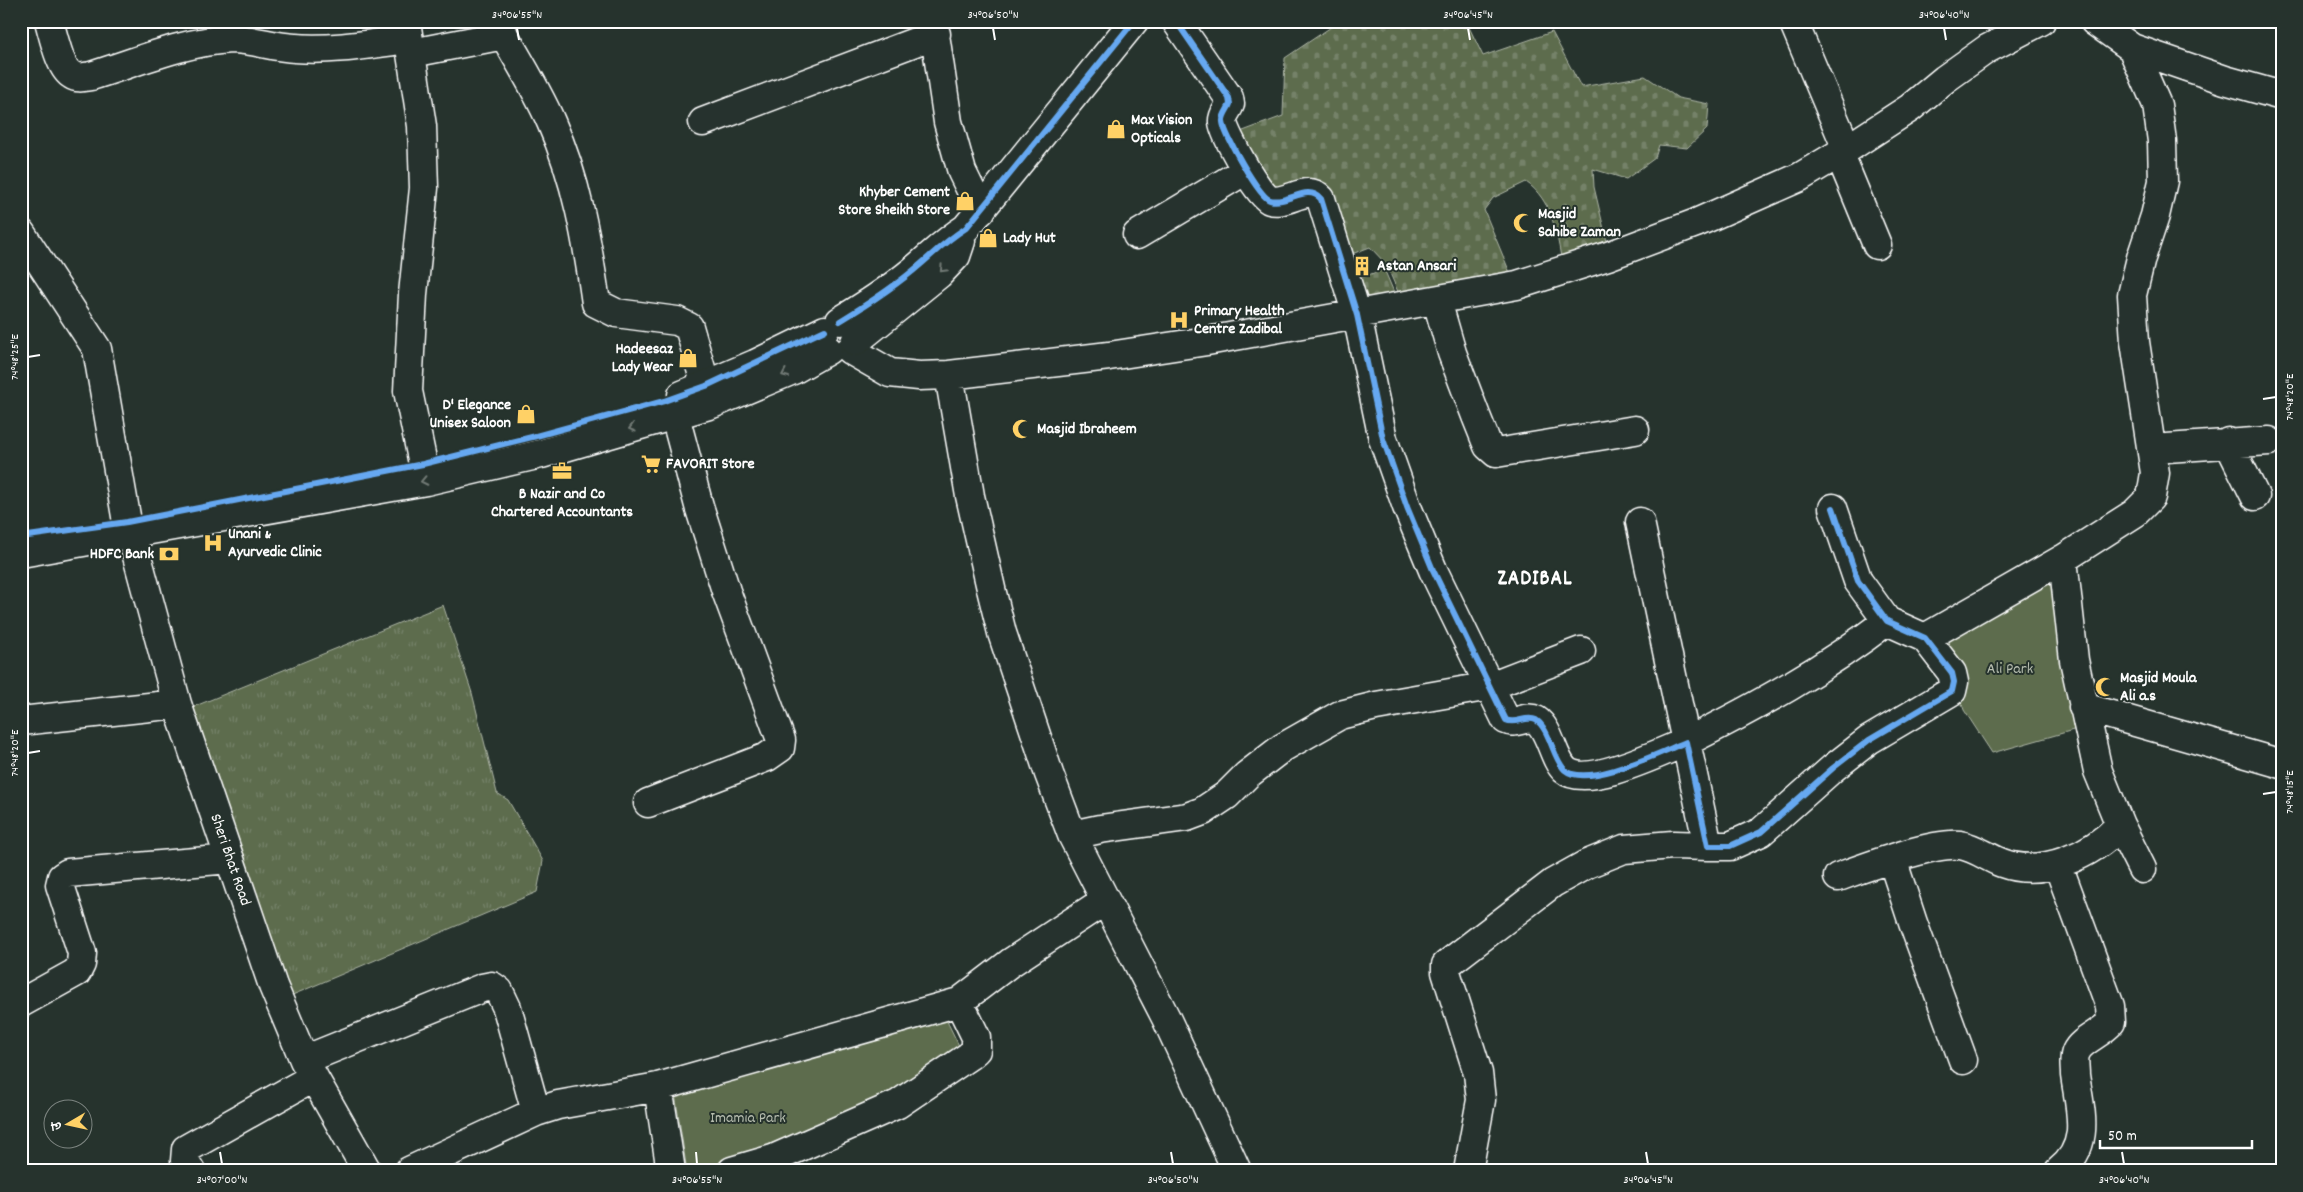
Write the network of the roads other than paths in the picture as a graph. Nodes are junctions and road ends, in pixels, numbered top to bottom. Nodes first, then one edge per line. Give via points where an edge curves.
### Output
1 (49, 21) edge
2 (1134, 21) edge
3 (1176, 21) edge
4 (1793, 21) edge
5 (2041, 21) edge
6 (2094, 21) edge
7 (502, 28) edge
8 (935, 28) edge
9 (408, 38) edge
10 (2132, 48) junction
11 (2282, 96) edge
12 (703, 122) dead end
13 (1843, 151) junction
14 (1246, 170) junction
15 (974, 219) junction
16 (21, 234) edge
17 (1136, 235) dead end
18 (1877, 245) dead end
19 (1437, 301) junction
20 (1357, 315) junction
21 (840, 339) junction
22 (948, 375) junction
23 (706, 386) junction
24 (675, 416) junction
25 (1635, 430) dead end
26 (2269, 441) dead end
27 (2228, 442) junction
28 (2152, 449) junction
29 (423, 464) junction
30 (2255, 496) dead end
31 (1833, 508) dead end
32 (1640, 522) dead end
33 (129, 528) junction
34 (21, 537) edge
35 (21, 553) edge
36 (2064, 559) junction
37 (1887, 621) junction
38 (1925, 638) junction
39 (1581, 651) dead end
40 (1490, 686) junction
41 (177, 704) junction
42 (2083, 707) junction
43 (21, 721) edge
44 (1686, 742) junction
45 (2282, 764) edge
46 (648, 804) dead end
47 (2120, 825) junction
48 (1072, 835) junction
49 (1708, 846) junction
50 (1892, 859) junction
51 (230, 860) junction
52 (2058, 865) junction
53 (2142, 869) dead end
54 (1838, 877) dead end
55 (1104, 901) junction
56 (959, 1002) junction
57 (21, 1003) edge
58 (1964, 1060) dead end
59 (309, 1069) junction
60 (658, 1087) junction
61 (536, 1112) junction
62 (191, 1171) edge
63 (367, 1171) edge
64 (409, 1171) edge
65 (671, 1171) edge
66 (732, 1171) edge
67 (1237, 1171) edge
68 (1468, 1171) edge
69 (2059, 1171) edge

1 - 9 main road via 64,68 79,78 212,41 249,40 295,48 321,48
2 - 15 main road
3 - 14 main road via 1229,98 1223,124
4 - 13 main road
5 - 13 main road via 1987,49 1910,108
6 - 10 main road
7 - 9 main road
7 - 23 main road via 551,120 565,158 586,230 596,303 616,313 677,321 689,327
8 - 12 main road
8 - 15 main road via 948,122
9 - 29 main road via 422,126 424,188 413,294 408,391
10 - 11 main road
10 - 28 main road via 2157,105 2162,141 2163,181 2132,295 2135,342
13 - 18 main road
13 - 19 main road via 1800,177 1696,223 1608,256 1517,285
14 - 17 main road
14 - 20 main road via 1269,200 1310,192 1321,199
15 - 21 main road via 876,298
16 - 33 main road, Sheri Bhat Road via 96,349
19 - 20 main road
19 - 25 main road via 1452,353 1488,446 1496,452
20 - 22 main road via 1109,356
20 - 40 main road via 1383,439 1404,498 1433,570
21 - 22 main road via 890,372
21 - 23 main road
21 -> 24 main road via 765,383
22 - 48 main road via 980,546 1002,633
23 - 29 main road via 664,401
24 -> 33 main road via 541,454 426,481
24 - 46 main road via 726,591 781,740 780,748 767,757
26 - 27 main road
27 - 28 main road
27 - 30 main road
28 - 36 main road via 2155,473 2151,497 2135,513
29 - 33 main road
31 - 37 main road via 1858,580
32 - 44 main road
33 - 34 main road
33 - 35 main road
33 - 41 main road, Sheri Bhat Road
36 - 38 main road
36 - 42 main road via 2074,660
37 - 38 main road
37 - 44 main road via 1849,651 1740,715
38 - 49 main road via 1952,673 1952,691 1869,740 1761,832 1730,846
39 - 40 main road
40 - 44 main road via 1506,720 1536,720 1565,770 1578,775 1631,765
40 - 48 main road via 1376,706 1340,716 1282,748 1203,811 1187,817
41 - 43 main road
41 - 51 main road, Sheri Bhat Road
42 - 45 main road
42 - 47 main road via 2098,771
44 - 49 main road
47 - 52 main road via 2106,840
47 - 53 main road
48 - 55 main road
49 - 68 main road via 1624,849 1588,864 1553,883 1446,965 1478,1074 1481,1100
50 - 52 main road via 1960,845 2004,864 2029,868
50 - 54 main road
50 - 58 main road
51 - 57 main road via 68,873 62,877 60,885 82,953 81,964 77,972
51 - 59 main road, Sheri Bhat Road via 273,986
52 - 69 main road via 2110,1006 2110,1022 2075,1053 2082,1131 2078,1150
55 - 56 main road via 1010,962
55 - 67 main road via 1166,1018
56 - 60 main road
56 - 66 main road via 976,1037 976,1050 969,1056 898,1104 772,1159
59 - 61 main road via 492,986 500,991 507,1008
59 - 62 main road via 186,1150 185,1161
59 - 63 main road, Sheri Bhat Road
60 - 61 main road
60 - 65 main road
61 - 64 main road

